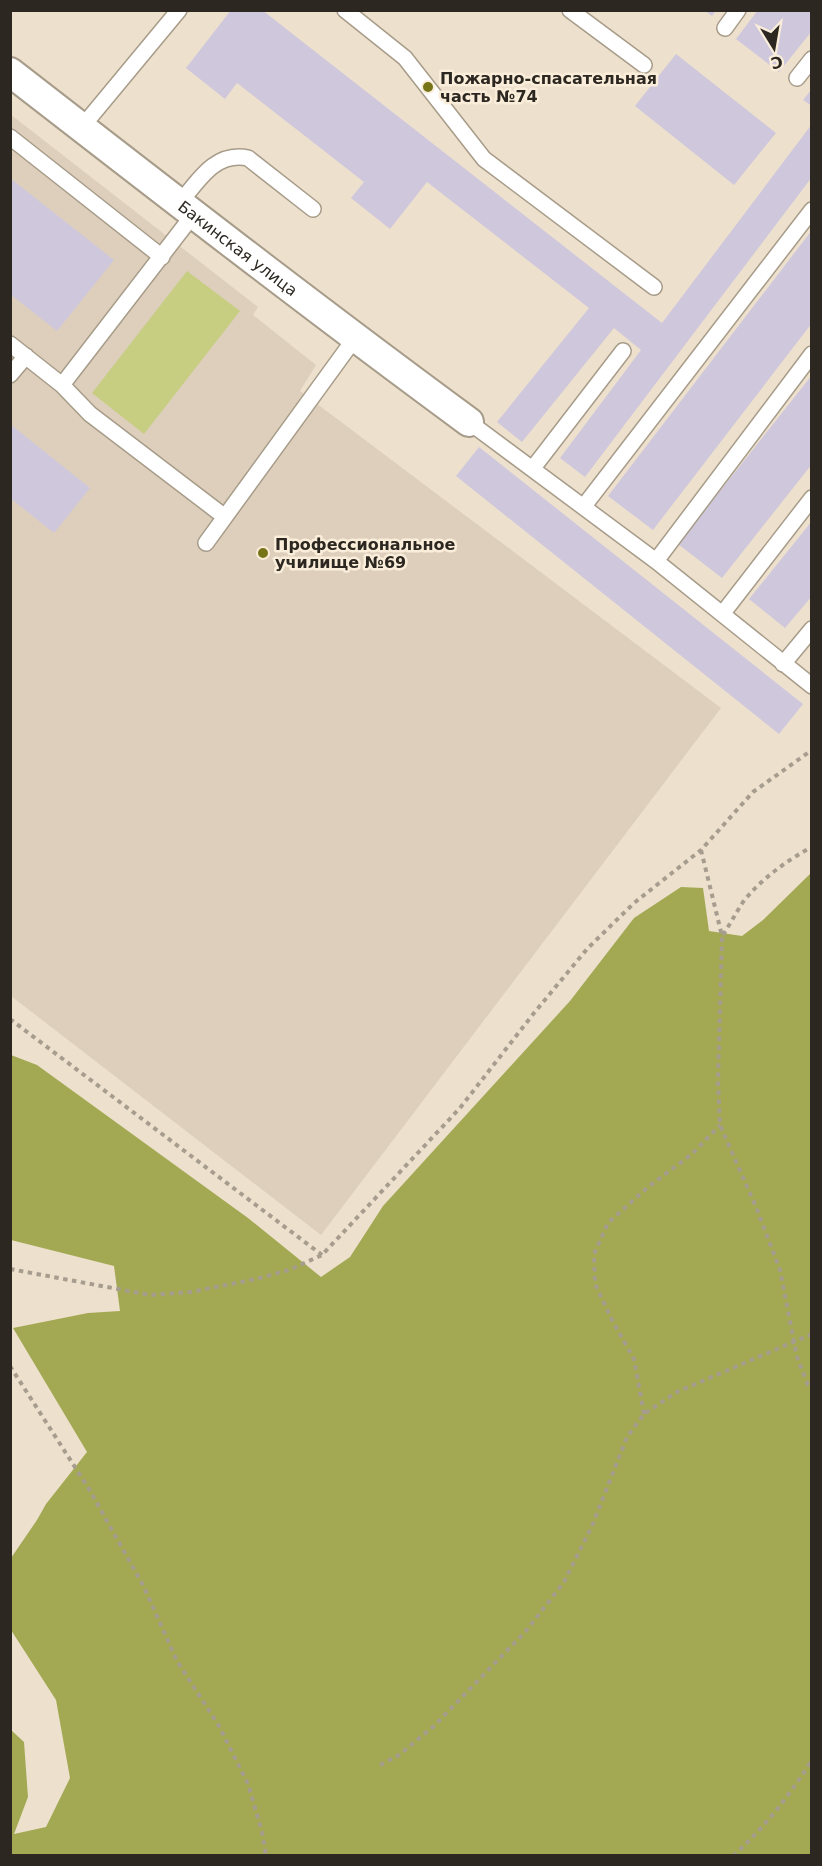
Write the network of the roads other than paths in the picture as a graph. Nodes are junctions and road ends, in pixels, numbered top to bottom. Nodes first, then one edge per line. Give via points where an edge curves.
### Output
1 (179, 10) edge
2 (345, 10) edge
3 (570, 10) edge
4 (738, 10) edge
5 (725, 28) dead end
6 (812, 59) edge
7 (644, 65) dead end
8 (10, 72) edge
9 (797, 78) dead end
10 (82, 127) junction
11 (10, 137) edge
12 (186, 209) junction
13 (313, 209) dead end
14 (812, 210) edge
15 (162, 257) junction
16 (654, 287) dead end
17 (354, 338) junction
18 (10, 344) edge
19 (623, 351) dead end
20 (812, 354) edge
21 (26, 356) junction
22 (10, 375) edge
23 (62, 385) junction
24 (469, 422) joint
25 (532, 468) junction
26 (812, 498) edge
27 (584, 506) junction
28 (225, 517) junction
29 (206, 543) dead end
30 (656, 561) junction
31 (723, 613) junction
32 (812, 629) edge
33 (783, 664) junction
34 (812, 686) edge

1 - 10 lane
2 - 16 lane via 405,58 484,159
3 - 7 lane
4 - 5 lane
6 - 9 lane
8 - 10 street, Бакинская улица
10 - 12 street, Бакинская улица
11 - 15 lane
12 - 13 lane via 211,167 224,158 238,156 249,158
12 - 15 lane
12 - 17 street, Бакинская улица
14 - 27 lane
15 - 23 lane
17 - 24 street, Бакинская улица
17 - 28 lane
18 - 21 lane
19 - 25 lane
20 - 30 lane
21 - 22 lane
21 - 23 lane
23 - 28 lane via 90,414
24 - 25 lane
25 - 27 lane
26 - 31 lane
27 - 30 lane
28 - 29 lane
30 - 31 lane
31 - 33 lane
32 - 33 lane
33 - 34 lane

